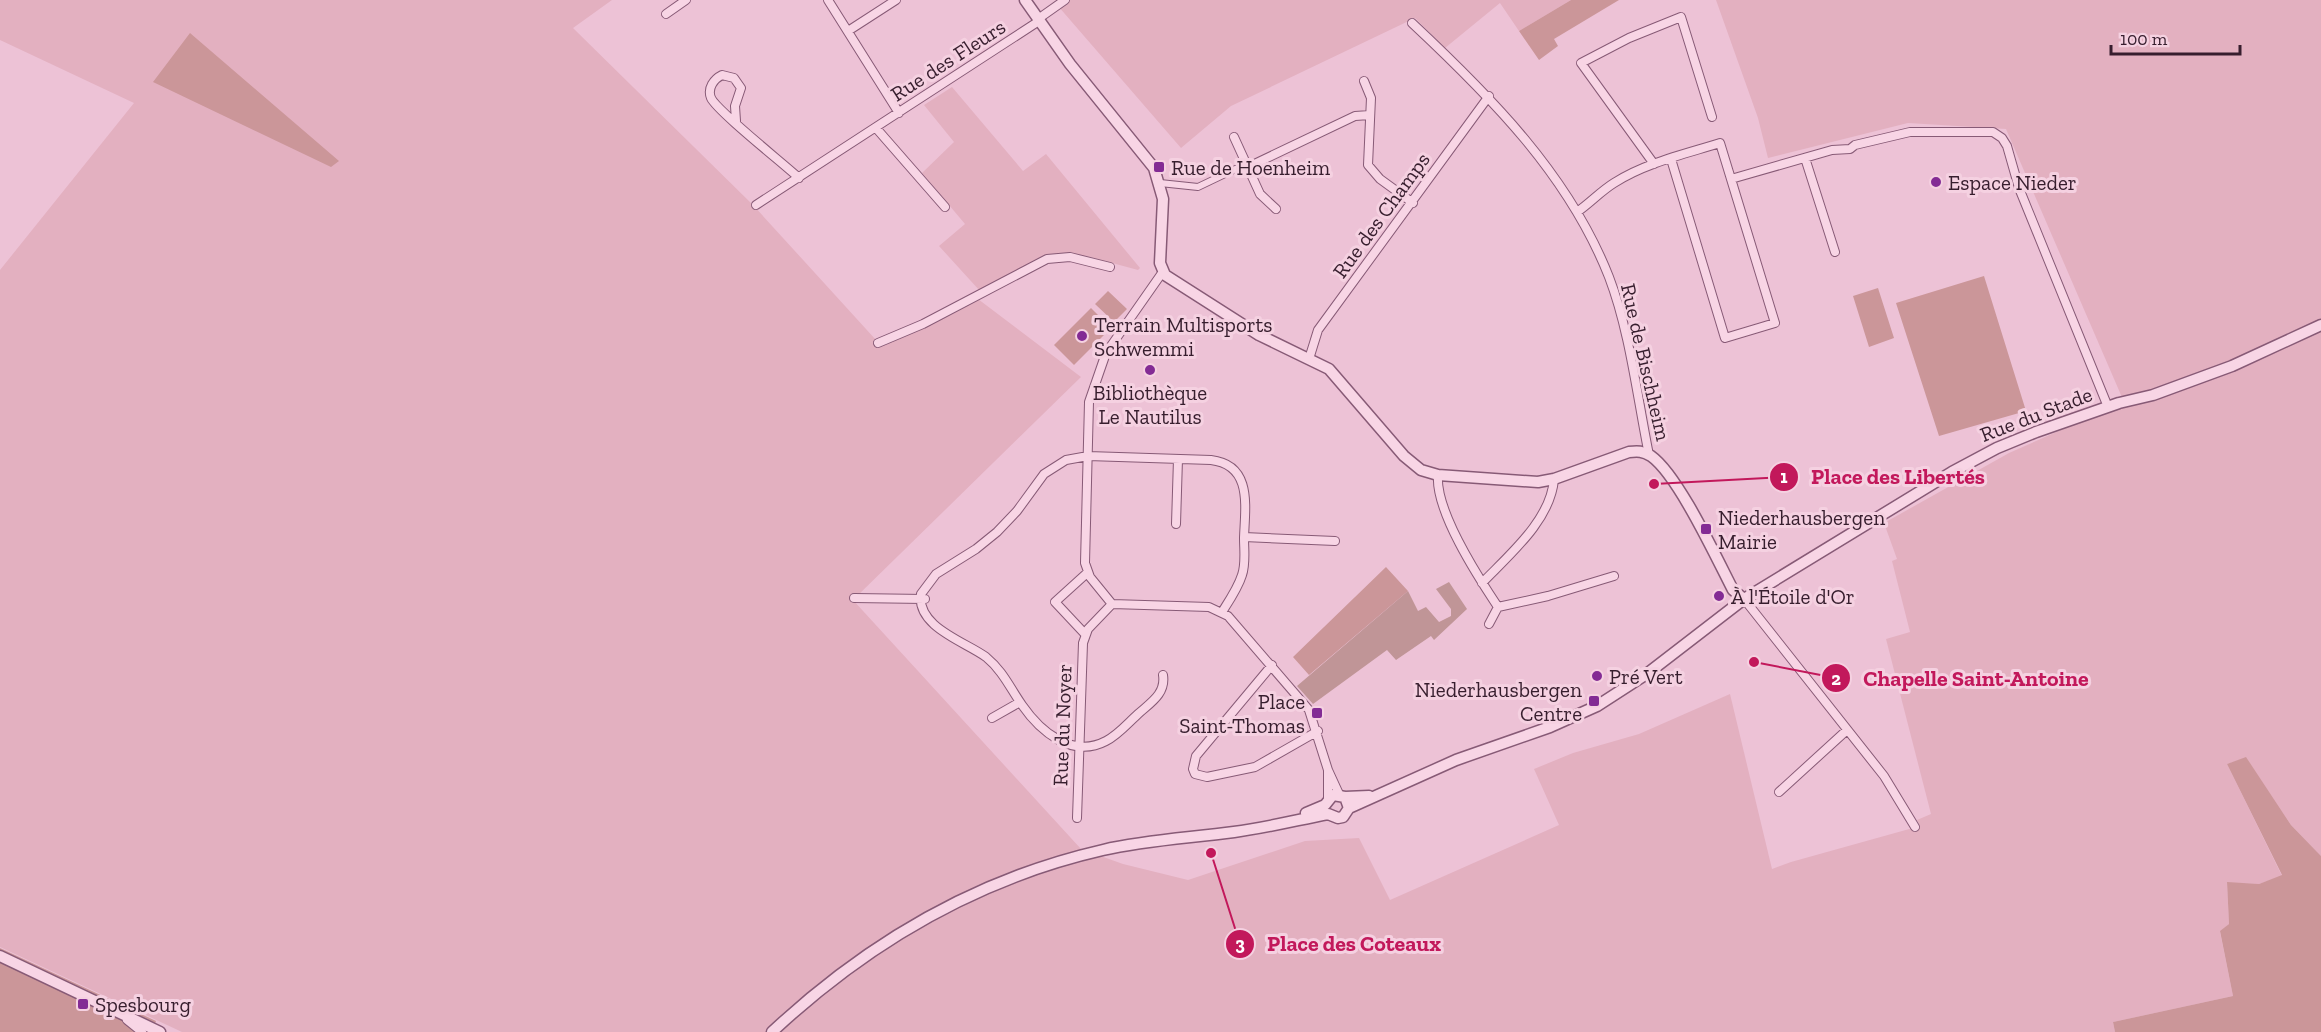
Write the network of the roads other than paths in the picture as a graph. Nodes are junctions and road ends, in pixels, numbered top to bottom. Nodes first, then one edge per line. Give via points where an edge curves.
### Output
1 (686, 0) edge
2 (828, 0) edge
3 (896, 0) edge
4 (1025, 0) edge
5 (1065, 0) edge
6 (666, 14) dead end
7 (1039, 20) junction
8 (1412, 23) dead end
9 (848, 31) junction
10 (1364, 81) dead end
11 (1489, 96) junction
12 (899, 113) junction
13 (1370, 115) junction
14 (1712, 117) dead end
15 (736, 121) junction
16 (876, 128) junction
17 (1234, 137) dead end
18 (1805, 158) junction
19 (1671, 159) junction
20 (1654, 164) junction
21 (1247, 165) junction
22 (799, 178) junction
23 (1731, 180) junction
24 (1160, 183) junction
25 (1413, 202) junction
26 (756, 205) dead end
27 (945, 207) dead end
28 (1276, 209) dead end
29 (1577, 212) junction
30 (1835, 252) dead end
31 (1110, 267) dead end
32 (1162, 273) junction
33 (2321, 325) edge
34 (878, 343) dead end
35 (1309, 359) junction
36 (2108, 407) junction
37 (1649, 455) junction
38 (1088, 456) junction
39 (1178, 459) junction
40 (1438, 475) junction
41 (1554, 479) junction
42 (1176, 524) dead end
43 (1244, 537) junction
44 (1335, 541) dead end
45 (1088, 573) junction
46 (1614, 576) dead end
47 (1482, 583) junction
48 (854, 598) dead end
49 (923, 599) junction
50 (1744, 599) junction
51 (1112, 604) junction
52 (1498, 608) junction
53 (1222, 612) junction
54 (1489, 624) dead end
55 (1085, 634) junction
56 (1272, 665) junction
57 (1163, 675) dead end
58 (1020, 702) junction
59 (992, 718) dead end
60 (1847, 730) junction
61 (1318, 731) junction
62 (1079, 745) junction
63 (1779, 792) dead end
64 (1336, 803) junction
65 (1077, 818) dead end
66 (1915, 827) dead end
67 (0, 956) edge
68 (112, 1009) junction
69 (142, 1032) edge
70 (160, 1032) edge
71 (772, 1032) edge

1 - 6 street
2 - 9 street
3 - 9 street
4 - 7 street
5 - 7 street, Rue des Fleurs
7 - 12 street, Rue des Fleurs
7 - 24 street via 1070,64 1146,155
8 - 11 street, Rue de Bischheim
9 - 12 street
10 - 13 street via 1371,99
11 - 25 street, Rue des Champs
11 - 29 street, Rue de Bischheim
12 - 16 street, Rue des Fleurs
13 - 21 street via 1355,116
13 - 25 street via 1368,165 1380,179
14 - 20 street via 1681,16 1581,63
15 - 15 street via 735,106 741,88 734,78 723,75 713,82 710,93 715,103
15 - 22 street
16 - 22 street, Rue des Fleurs
16 - 27 street
17 - 21 street
18 - 23 street
18 - 30 street
18 - 36 street via 1910,132 1993,132 2002,138
19 - 20 street
19 - 23 street via 1720,143
19 - 23 street via 1725,338 1775,323
20 - 29 street via 1615,182
21 - 24 street via 1198,187
21 - 28 street via 1260,194
22 - 26 street, Rue des Fleurs
24 - 32 street
25 - 35 street, Rue des Champs via 1318,330
29 - 37 street, Rue de Bischheim via 1610,279
31 - 34 street via 1070,256 1047,260 942,315
32 - 35 street via 1259,335
32 - 38 street via 1114,340 1099,370 1089,402
33 - 36 street, Rue du Stade via 2232,366
35 - 40 street via 1334,373 1410,462
36 - 50 street, Rue du Stade via 1988,453
37 - 41 street via 1638,450 1629,452
37 - 50 street via 1669,473 1733,590
38 - 39 street
38 - 45 street via 1084,563
38 - 49 street via 1066,460 1048,471 997,532 941,570 926,585
39 - 42 street
39 - 43 street via 1218,461 1235,471 1245,486
40 - 41 street via 1530,482
40 - 47 street via 1438,494 1468,562
41 - 47 street via 1552,495 1542,515
43 - 44 street
43 - 53 street via 1243,573
45 - 51 street
45 - 55 street via 1055,602
46 - 52 street
47 - 52 street
48 - 49 street
49 - 58 street via 926,615 937,627 989,660
50 - 60 street
50 - 64 street, Rue du Stade via 1641,678 1596,706 1373,795
51 - 53 street via 1209,607
51 - 55 street
52 - 54 street
53 - 56 street
55 - 62 street, Rue du Noyer
56 - 61 street via 1309,710
56 - 61 street via 1196,756 1193,769 1200,777 1256,767
57 - 62 street via 1159,695 1113,737 1099,744
58 - 59 street
58 - 62 street via 1048,735
60 - 63 street
60 - 66 street via 1884,776
61 - 64 street
62 - 65 street, Rue du Noyer
64 - 71 street, Rue du Stade via 1292,820 1102,850 997,883 940,909 880,944
67 - 68 street
68 - 69 street
68 - 70 street

